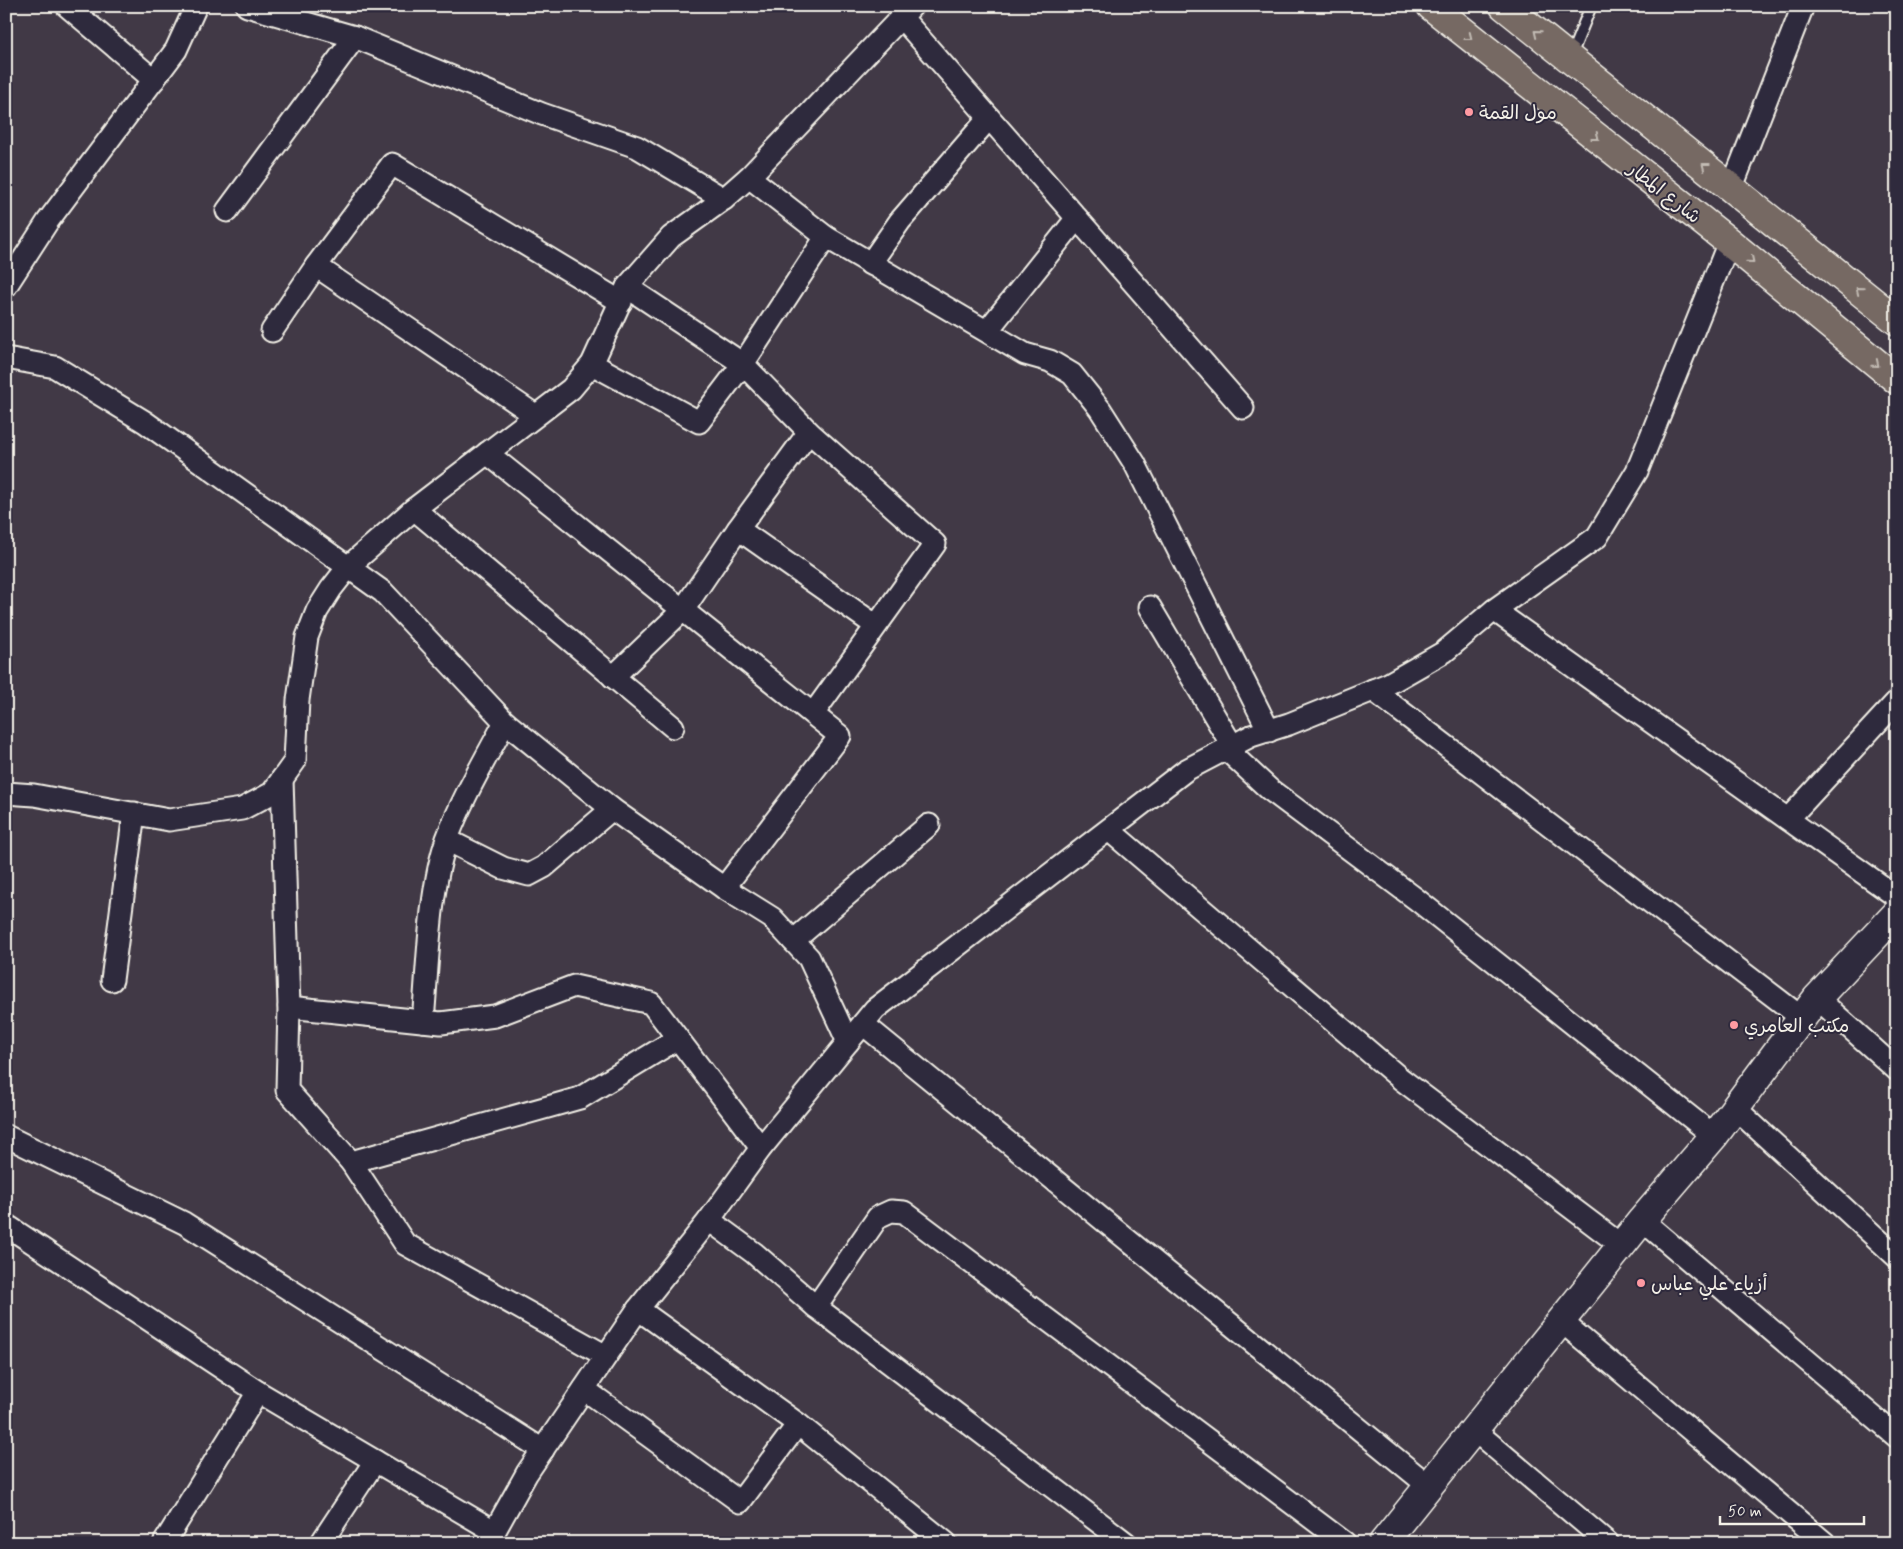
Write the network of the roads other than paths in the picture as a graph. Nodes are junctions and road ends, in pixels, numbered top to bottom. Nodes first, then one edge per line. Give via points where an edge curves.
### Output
1 (67, 6) edge
2 (196, 6) edge
3 (247, 6) edge
4 (1430, 6) edge
5 (1504, 6) edge
6 (1591, 6) edge
7 (1803, 6) edge
8 (907, 12) edge
9 (355, 38) junction
10 (1569, 59) junction
11 (154, 80) junction
12 (989, 118) junction
13 (749, 177) junction
14 (1732, 187) junction
15 (724, 199) junction
16 (227, 211) dead end
17 (1077, 218) junction
18 (826, 237) junction
19 (1729, 242) junction
20 (870, 264) junction
21 (316, 266) junction
22 (6, 286) edge
23 (624, 294) junction
24 (1897, 321) edge
25 (272, 331) dead end
26 (987, 331) junction
27 (6, 358) edge
28 (592, 364) junction
29 (743, 364) junction
30 (1897, 380) edge
31 (1243, 408) dead end
32 (535, 415) junction
33 (809, 432) junction
34 (487, 453) junction
35 (414, 509) junction
36 (738, 529) junction
37 (349, 566) junction
38 (1150, 607) dead end
39 (683, 610) junction
40 (1494, 610) junction
41 (875, 625) junction
42 (613, 677) junction
43 (1373, 690) junction
44 (1897, 701) edge
45 (812, 714) junction
46 (505, 722) junction
47 (673, 727) dead end
48 (1269, 731) junction
49 (1230, 748) junction
50 (282, 779) junction
51 (6, 793) edge
52 (612, 809) junction
53 (134, 814) junction
54 (1788, 819) junction
55 (929, 826) dead end
56 (1110, 830) junction
57 (447, 840) junction
58 (724, 888) junction
59 (1897, 897) edge
60 (1897, 913) edge
61 (793, 941) junction
62 (112, 980) dead end
63 (289, 1007) junction
64 (1810, 1008) junction
65 (423, 1021) junction
66 (863, 1024) junction
67 (677, 1039) junction
68 (848, 1042) junction
69 (1897, 1070) edge
70 (1735, 1108) junction
71 (6, 1136) edge
72 (1714, 1136) junction
73 (761, 1148) junction
74 (351, 1162) junction
75 (709, 1220) junction
76 (1642, 1220) junction
77 (6, 1225) edge
78 (1622, 1246) junction
79 (1897, 1257) edge
80 (816, 1307) junction
81 (638, 1309) junction
82 (1561, 1321) junction
83 (606, 1356) junction
84 (584, 1389) junction
85 (258, 1392) junction
86 (798, 1424) junction
87 (1474, 1430) junction
88 (1897, 1437) edge
89 (543, 1450) junction
90 (375, 1461) junction
91 (1429, 1486) junction
92 (491, 1537) edge
93 (1392, 1540) edge
94 (164, 1543) edge
95 (321, 1543) edge
96 (946, 1543) edge
97 (1126, 1543) edge
98 (1346, 1543) edge
99 (1608, 1543) edge
100 (1826, 1543) edge

1 - 11 street
2 - 11 street via 176,50
3 - 9 street
4 -> 19 main road, شارع المطار
10 -> 5 main road
6 - 10 lane
7 - 14 street
8 - 12 street
8 - 13 street
9 - 15 street via 542,114 636,147
9 - 16 street
14 -> 10 main road
11 - 22 street via 48,221
12 - 17 street
12 - 20 street via 900,221
13 - 15 street
13 - 18 street
24 -> 14 main road
15 - 23 street via 671,237
17 - 26 street
17 - 31 street
18 - 20 street
18 - 29 street
19 -> 30 main road, شارع المطار
19 - 40 street via 1637,471 1597,538
20 - 26 street
21 - 23 street via 392,164
21 - 25 street
21 - 32 street
23 - 28 street
23 - 29 street
26 - 48 street via 1025,354 1050,361 1072,374 1100,409 1135,464
27 - 37 street via 55,367 145,422
28 - 29 street via 699,422
28 - 32 street via 571,389
29 - 33 street
32 - 34 street
33 - 36 street
33 - 41 street via 935,544
34 - 35 street
34 - 39 street
35 - 37 street
35 - 42 street
36 - 39 street
36 - 41 street
37 - 46 street via 384,592
37 - 50 street via 317,611 307,637 298,700 295,761
38 - 49 street
39 - 42 street
39 - 45 street
40 - 43 street via 1444,652
40 - 54 street
41 - 45 street
42 - 47 street
43 - 48 street
43 - 64 street
44 - 54 street
45 - 58 street via 840,736
46 - 52 street
46 - 57 street via 466,794
48 - 49 street via 1250,736
49 - 56 street via 1186,770
49 - 72 street via 1269,789 1416,899
50 - 53 street via 272,793 242,809 169,820
50 - 63 street
51 - 53 street via 34,795
52 - 57 street via 544,867 529,875 503,868
52 - 58 street
53 - 62 street
54 - 59 street
55 - 61 street
56 - 66 street via 875,1009
56 - 78 street via 1401,1079
57 - 65 street via 436,891
58 - 61 street via 772,918
60 - 64 street
61 - 68 street via 809,958
63 - 65 street
63 - 74 street via 287,1090
64 - 69 street
64 - 70 street
65 - 67 street via 441,1023 496,1016 574,986 651,1004
66 - 68 street
66 - 91 street
67 - 73 street
67 - 74 street via 580,1098
68 - 73 street
70 - 72 street
70 - 79 street
71 - 89 street via 184,1223
72 - 76 street
73 - 75 street
74 - 83 street via 405,1244
75 - 80 street
75 - 81 street
76 - 78 street
76 - 88 street
77 - 85 street
78 - 82 street
80 - 97 street
80 - 98 street via 878,1217 891,1211 904,1212
81 - 83 street
81 - 86 street
82 - 87 street
82 - 100 street
83 - 84 street
84 - 86 street via 740,1502
84 - 89 street
85 - 90 street
85 - 94 street
86 - 96 street
87 - 91 street
87 - 99 street
89 - 92 street
90 - 92 street
90 - 95 street
91 - 93 street

